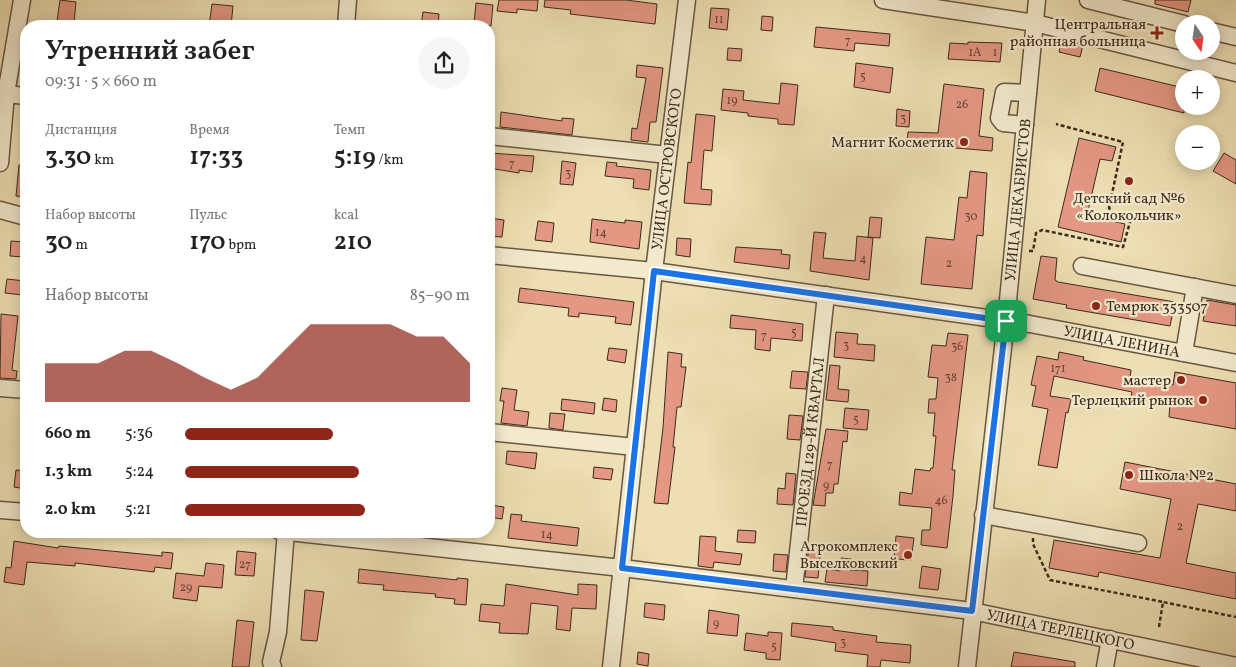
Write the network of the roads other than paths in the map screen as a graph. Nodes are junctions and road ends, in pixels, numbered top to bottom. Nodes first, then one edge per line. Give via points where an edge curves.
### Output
1 (22, 0) edge
2 (348, 0) edge
3 (687, 0) edge
4 (883, 0) edge
5 (1037, 0) edge
6 (1088, 0) edge
7 (346, 20) edge
8 (1175, 22) edge
9 (1035, 23) junction
10 (1220, 33) edge
11 (1236, 37) edge
12 (6, 57) edge
13 (1236, 74) edge
14 (1028, 93) junction
15 (6, 94) junction
16 (20, 95) edge
17 (1025, 126) junction
18 (495, 137) edge
19 (668, 155) junction
20 (0, 163) edge
21 (0, 210) edge
22 (20, 215) edge
23 (495, 255) edge
24 (1082, 266) dead end
25 (654, 271) junction
26 (1195, 287) junction
27 (826, 295) junction
28 (1236, 295) edge
29 (1006, 321) junction
30 (1184, 353) junction
31 (1236, 363) edge
32 (0, 388) edge
33 (20, 390) edge
34 (495, 433) edge
35 (635, 447) junction
36 (0, 510) edge
37 (20, 512) edge
38 (983, 515) junction
39 (286, 538) edge
40 (342, 538) edge
41 (1138, 543) dead end
42 (622, 568) junction
43 (794, 589) junction
44 (972, 611) junction
45 (1110, 639) junction
46 (1236, 666) edge
47 (273, 667) edge
48 (611, 667) edge
49 (967, 667) edge
50 (1105, 667) edge

1 - 12 street
2 - 7 street
3 - 19 street, УЛИЦА ОСТРОВСКОГО
4 - 9 street
5 - 9 street, УЛИЦА ДЕКАБРИСТОВ
6 - 8 street
9 - 13 street
9 - 14 street, УЛИЦА ДЕКАБРИСТОВ
10 - 11 street
12 - 15 street
14 - 17 street, УЛИЦА ДЕКАБРИСТОВ
14 - 17 street via 1004,92 999,118 1003,123
15 - 16 street
15 - 20 street
17 - 29 street, УЛИЦА ДЕКАБРИСТОВ
18 - 19 street
19 - 25 street, УЛИЦА ОСТРОВСКОГО
21 - 22 street
23 - 25 street, УЛИЦА ЛЕНИНА
24 - 26 street
25 - 27 street, УЛИЦА ЛЕНИНА
25 - 35 street, УЛИЦА ОСТРОВСКОГО
26 - 28 street
26 - 30 street
27 - 29 street, УЛИЦА ЛЕНИНА
27 - 43 street, ПРОЕЗД 129-Й КВАРТАЛ
29 - 30 street, УЛИЦА ЛЕНИНА
29 - 38 street, УЛИЦА ДЕКАБРИСТОВ
30 - 31 street, УЛИЦА ЛЕНИНА
32 - 33 street
34 - 35 street
35 - 42 street, УЛИЦА ОСТРОВСКОГО
36 - 37 street
38 - 41 street
38 - 44 street, УЛИЦА ДЕКАБРИСТОВ
39 - 47 street
40 - 42 street, УЛИЦА ТЕРЛЕЦКОГО
42 - 43 street, УЛИЦА ТЕРЛЕЦКОГО
42 - 48 street, УЛИЦА ОСТРОВСКОГО
43 - 44 street, УЛИЦА ТЕРЛЕЦКОГО
44 - 45 street, УЛИЦА ТЕРЛЕЦКОГО
44 - 49 street, УЛИЦА ДЕКАБРИСТОВ
45 - 46 street, УЛИЦА ТЕРЛЕЦКОГО
45 - 50 street

